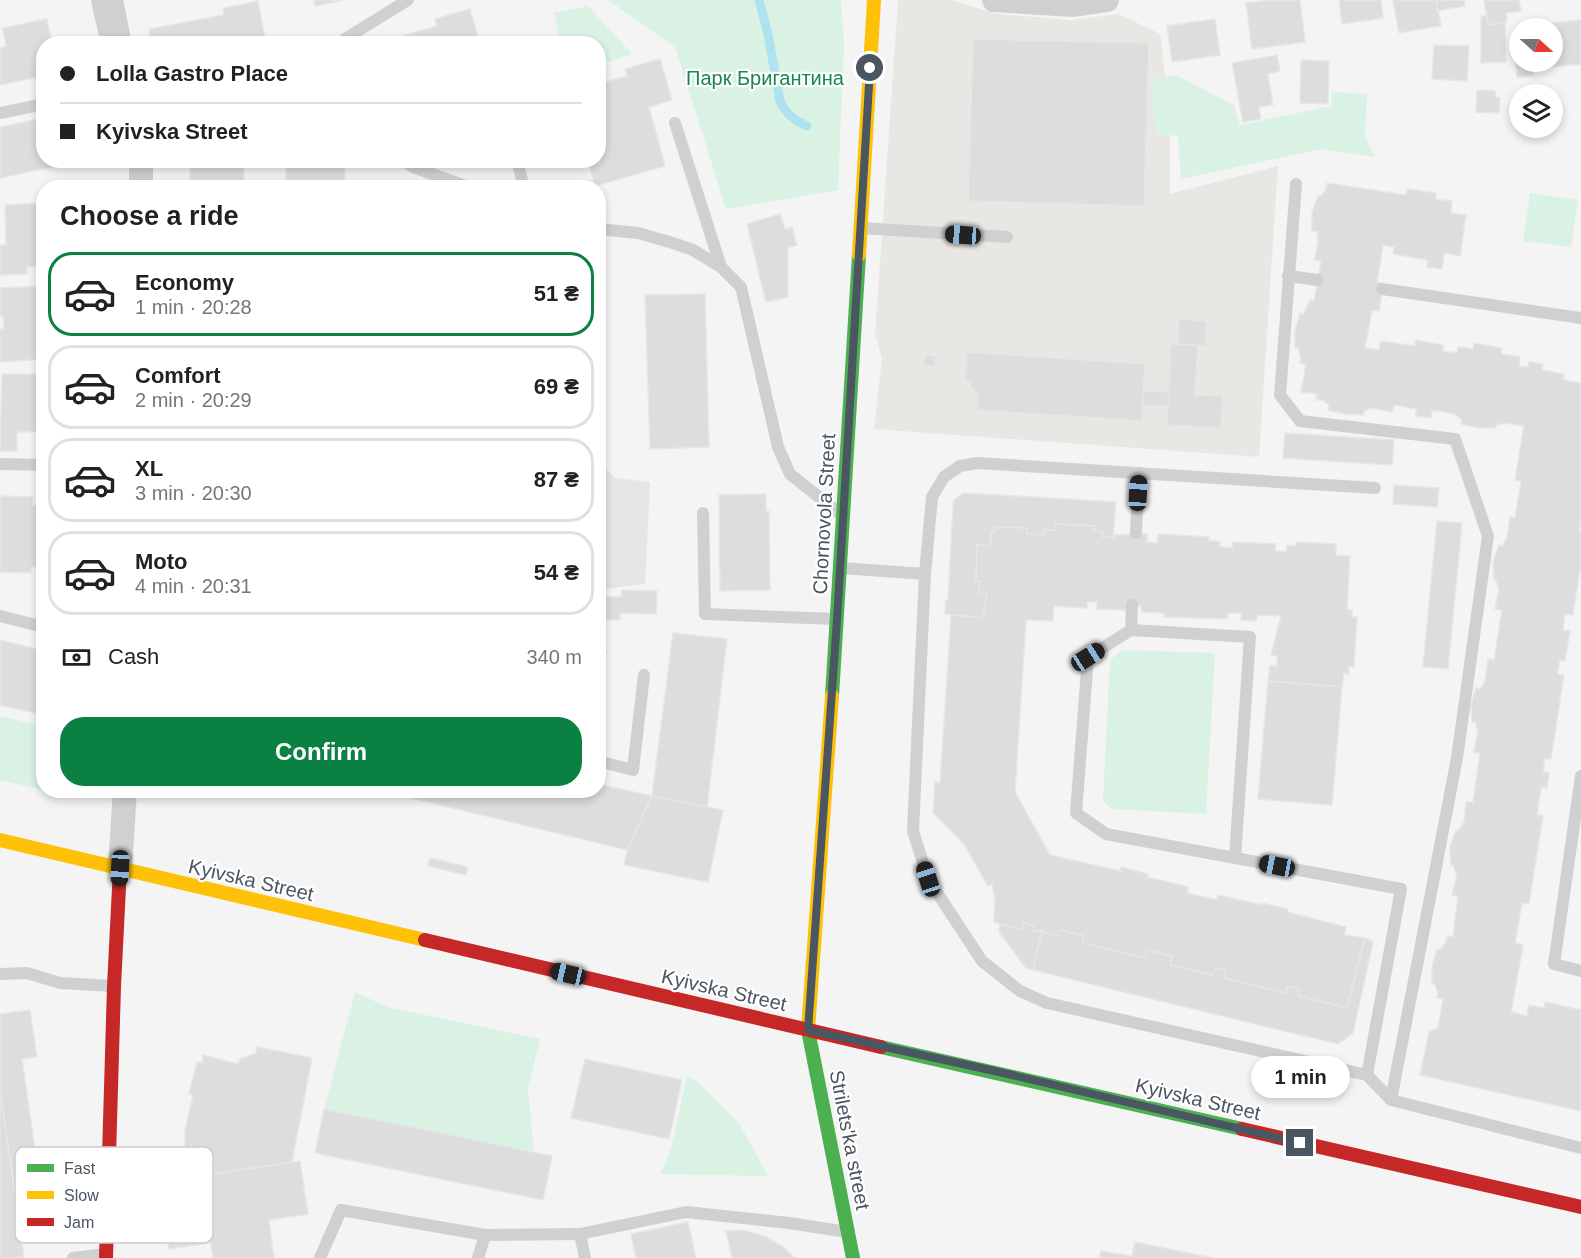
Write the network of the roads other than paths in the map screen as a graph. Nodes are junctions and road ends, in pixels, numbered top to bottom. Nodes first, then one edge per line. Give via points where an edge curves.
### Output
1 (103, 0) edge
2 (117, 0) edge
3 (408, 0) edge
4 (874, 0) edge
5 (994, 0) edge
6 (1107, 0) edge
7 (111, 36) edge
8 (124, 36) edge
9 (350, 36) edge
10 (36, 106) edge
11 (0, 113) edge
12 (675, 123) dead end
13 (416, 168) edge
14 (449, 180) edge
15 (1296, 184) dead end
16 (860, 228) junction
17 (606, 231) edge
18 (1006, 237) dead end
19 (721, 267) junction
20 (1288, 276) junction
21 (1318, 280) dead end
22 (1382, 289) dead end
23 (1581, 318) edge
24 (0, 464) edge
25 (36, 465) edge
26 (1139, 473) junction
27 (1376, 488) dead end
28 (703, 513) dead end
29 (843, 516) junction
30 (1136, 533) dead end
31 (839, 568) junction
32 (926, 574) junction
33 (1132, 605) dead end
34 (0, 616) edge
35 (837, 620) junction
36 (36, 625) edge
37 (1131, 630) junction
38 (644, 675) dead end
39 (606, 764) edge
40 (1581, 776) edge
41 (124, 798) edge
42 (0, 840) edge
43 (1235, 858) junction
44 (120, 868) junction
45 (1581, 970) edge
46 (0, 974) edge
47 (114, 986) junction
48 (808, 1030) junction
49 (1367, 1076) junction
50 (1391, 1100) junction
51 (109, 1147) edge
52 (1581, 1148) edge
53 (1581, 1207) edge
54 (848, 1233) junction
55 (580, 1234) junction
56 (485, 1235) junction
57 (106, 1256) edge
58 (73, 1258) edge
59 (320, 1258) edge
60 (478, 1258) edge
61 (585, 1258) edge
62 (853, 1258) edge

1 - 7 street
2 - 8 lane
3 - 9 lane
4 - 16 main road, Chornovola Street
5 - 6 street via 1074,5
10 - 11 lane
12 - 19 lane
13 - 14 lane
15 - 20 lane
16 - 18 lane
16 - 29 main road, Chornovola Street
17 - 19 lane via 638,233 673,243
19 - 29 lane via 741,287 778,447 790,474
20 - 21 lane
20 - 50 lane via 1280,395 1300,421 1455,439 1488,536 1457,758
22 - 23 lane
24 - 25 lane
26 - 27 lane
26 - 30 lane
26 - 32 lane via 977,463 960,466 944,477 932,497
28 - 35 lane via 705,614
29 - 31 main road, Chornovola Street
31 - 32 lane
31 - 35 main road, Chornovola Street
32 - 49 lane via 913,831 928,879 982,961 1020,991 1047,1003
33 - 37 lane
34 - 36 lane
35 - 48 main road, Chornovola Street
37 - 43 lane via 1250,637
37 - 43 lane via 1088,657 1076,813 1106,834
38 - 39 lane via 633,770
40 - 45 lane via 1554,964
41 - 44 street
42 - 44 main road, Kyivska Street
43 - 49 lane via 1401,889
44 - 47 main road
44 - 48 main road, Kyivska Street
46 - 47 lane via 27,973 60,983
47 - 51 main road
48 - 53 main road, Kyivska Street
48 - 54 main road, Strilets'ka street
49 - 50 lane
50 - 52 lane
54 - 55 lane via 686,1212
54 - 62 main road, Strilets'ka street
55 - 56 lane
55 - 61 lane
56 - 59 lane via 340,1210
56 - 60 lane
57 - 58 lane

